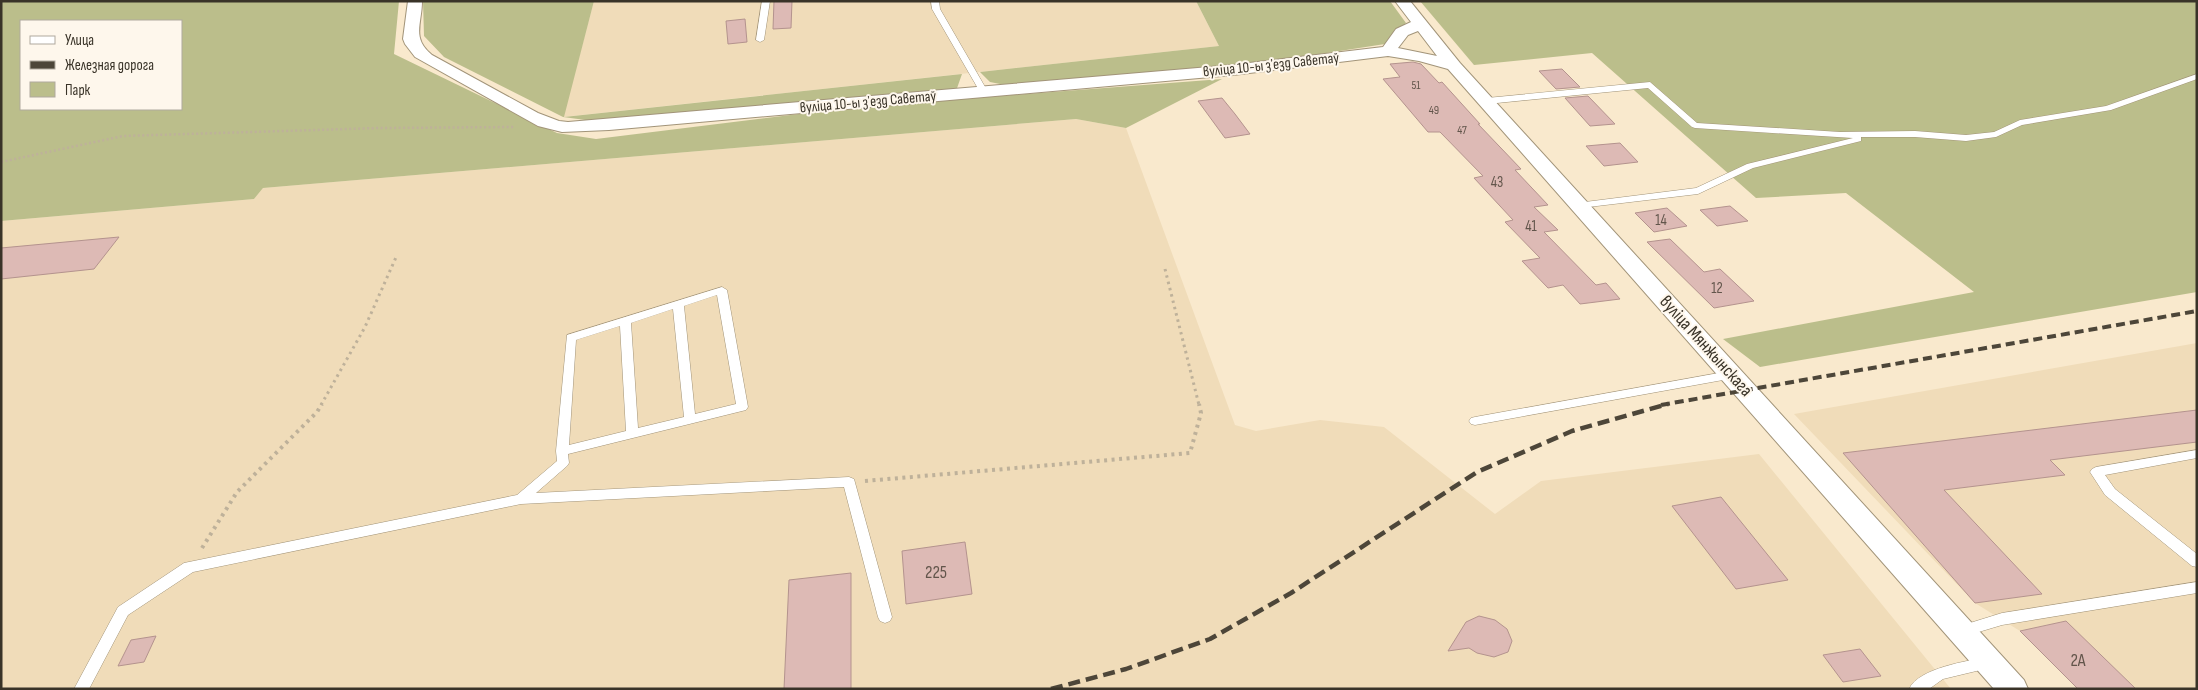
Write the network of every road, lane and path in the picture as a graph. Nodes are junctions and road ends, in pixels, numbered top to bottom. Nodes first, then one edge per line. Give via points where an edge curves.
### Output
1 (415, 1) edge
2 (766, 1) edge
3 (935, 1) edge
4 (1402, 1) edge
5 (1418, 24) junction
6 (760, 40) dead end
7 (1388, 51) junction
8 (1454, 66) junction
9 (2197, 76) edge
10 (984, 92) junction
11 (1487, 101) junction
12 (518, 127) dead end
13 (1915, 134) junction
14 (1, 162) edge
15 (1580, 205) junction
16 (397, 255) dead end
17 (1165, 269) dead end
18 (678, 304) junction
19 (625, 321) junction
20 (1730, 375) junction
21 (690, 420) junction
22 (1475, 421) dead end
23 (632, 434) junction
24 (562, 451) junction
25 (2197, 454) edge
26 (849, 482) junction
27 (521, 499) junction
28 (2197, 562) edge
29 (189, 568) junction
30 (2197, 587) edge
31 (885, 617) dead end
32 (1962, 631) junction
33 (1990, 662) junction
34 (80, 689) edge
35 (1916, 689) edge
36 (2013, 689) edge

1 - 10 street, вуліца 10-ы зʼезд Саветаў via 411,39 415,49 434,63 538,119 558,126 618,124
2 - 6 lane
3 - 10 lane via 936,9
4 - 5 street, вуліца Мянжынскага
5 - 7 street via 1402,32
5 - 8 street, вуліца Мянжынскага
7 - 8 street, вуліца 10-ы зʼезд Саветаў
7 - 10 street, вуліца 10-ы зʼезд Саветаў via 1233,70
8 - 11 street, вуліца Мянжынскага
9 - 13 lane via 2108,108 2020,123 1996,134 1966,138
11 - 13 lane via 1650,85 1695,125 1840,135
11 - 15 street, вуліца Мянжынскага
12 - 14 path via 123,136
13 - 15 lane via 1858,139 1811,149 1750,166 1698,191
15 - 20 street, вуліца Мянжынскага
16 - 29 path via 366,327 317,412 237,492
17 - 26 path via 1201,413 1190,453
18 - 19 lane
18 - 21 lane
18 - 21 lane via 722,290 742,407
19 - 23 lane
19 - 24 lane via 571,338
20 - 22 lane
20 - 32 street, вуліца Мянжынскага
21 - 23 lane
23 - 24 lane
24 - 27 lane via 563,463
25 - 28 lane via 2096,472 2110,492
26 - 27 lane
26 - 31 lane
27 - 29 lane
29 - 34 lane via 124,611
30 - 32 lane via 2002,620
32 - 33 street, вуліца Мянжынскага
33 - 35 lane via 1939,674
33 - 36 street, вуліца Мянжынскага

